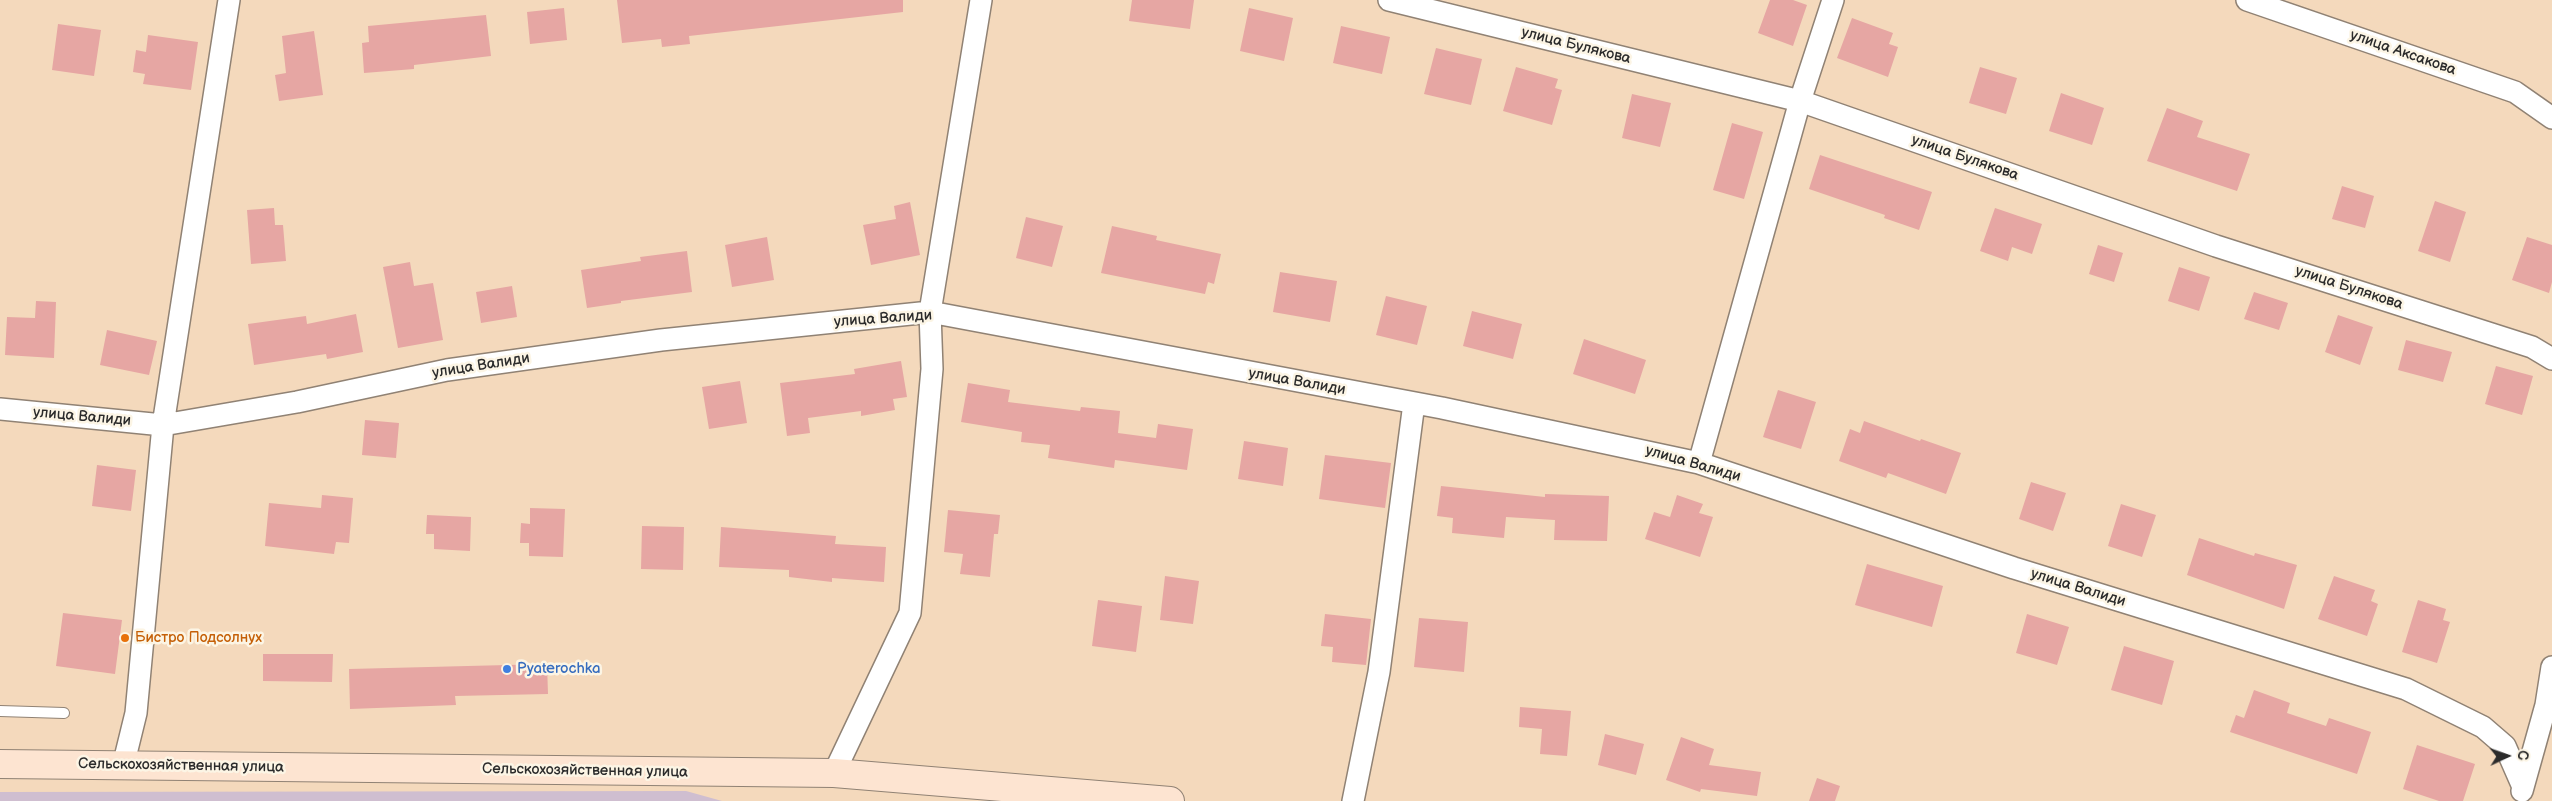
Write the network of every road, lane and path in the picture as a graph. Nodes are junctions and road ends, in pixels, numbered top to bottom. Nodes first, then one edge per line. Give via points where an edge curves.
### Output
1 (229, 0) edge
2 (980, 0) edge
3 (1389, 0) edge
4 (1833, 0) edge
5 (2247, 0) edge
6 (1800, 100) junction
7 (2552, 118) edge
8 (930, 312) junction
9 (2552, 359) edge
10 (1414, 404) junction
11 (0, 409) edge
12 (163, 425) junction
13 (1699, 463) junction
14 (2552, 667) edge
15 (0, 711) edge
16 (64, 713) dead end
17 (0, 764) edge
18 (123, 766) junction
19 (834, 773) junction
20 (2522, 794) edge
21 (1120, 799) edge
22 (1170, 801) edge
23 (1353, 801) edge

1 - 12 street
2 - 8 street
3 - 6 street, улица Булякова
4 - 6 street
5 - 7 street, улица Аксакова via 2515,92
6 - 9 street, улица Булякова via 2216,246 2532,347
6 - 13 street
8 - 10 street, улица Валиди
8 - 12 street, улица Валиди via 661,340 447,370 296,402
8 - 19 street via 932,369 910,613
10 - 13 street, улица Валиди
10 - 23 street via 1379,672
11 - 12 street, улица Валиди
12 - 18 street via 136,712
13 - 20 street, улица Валиди via 2014,568 2406,689 2483,727 2505,746
14 - 20 street via 2546,705
15 - 16 lane
17 - 18 main road, Сельскохозяйственная улица
18 - 19 main road, Сельскохозяйственная улица
19 - 21 main road, Сельскохозяйственная улица
21 - 22 main road, Сельскохозяйственная улица

